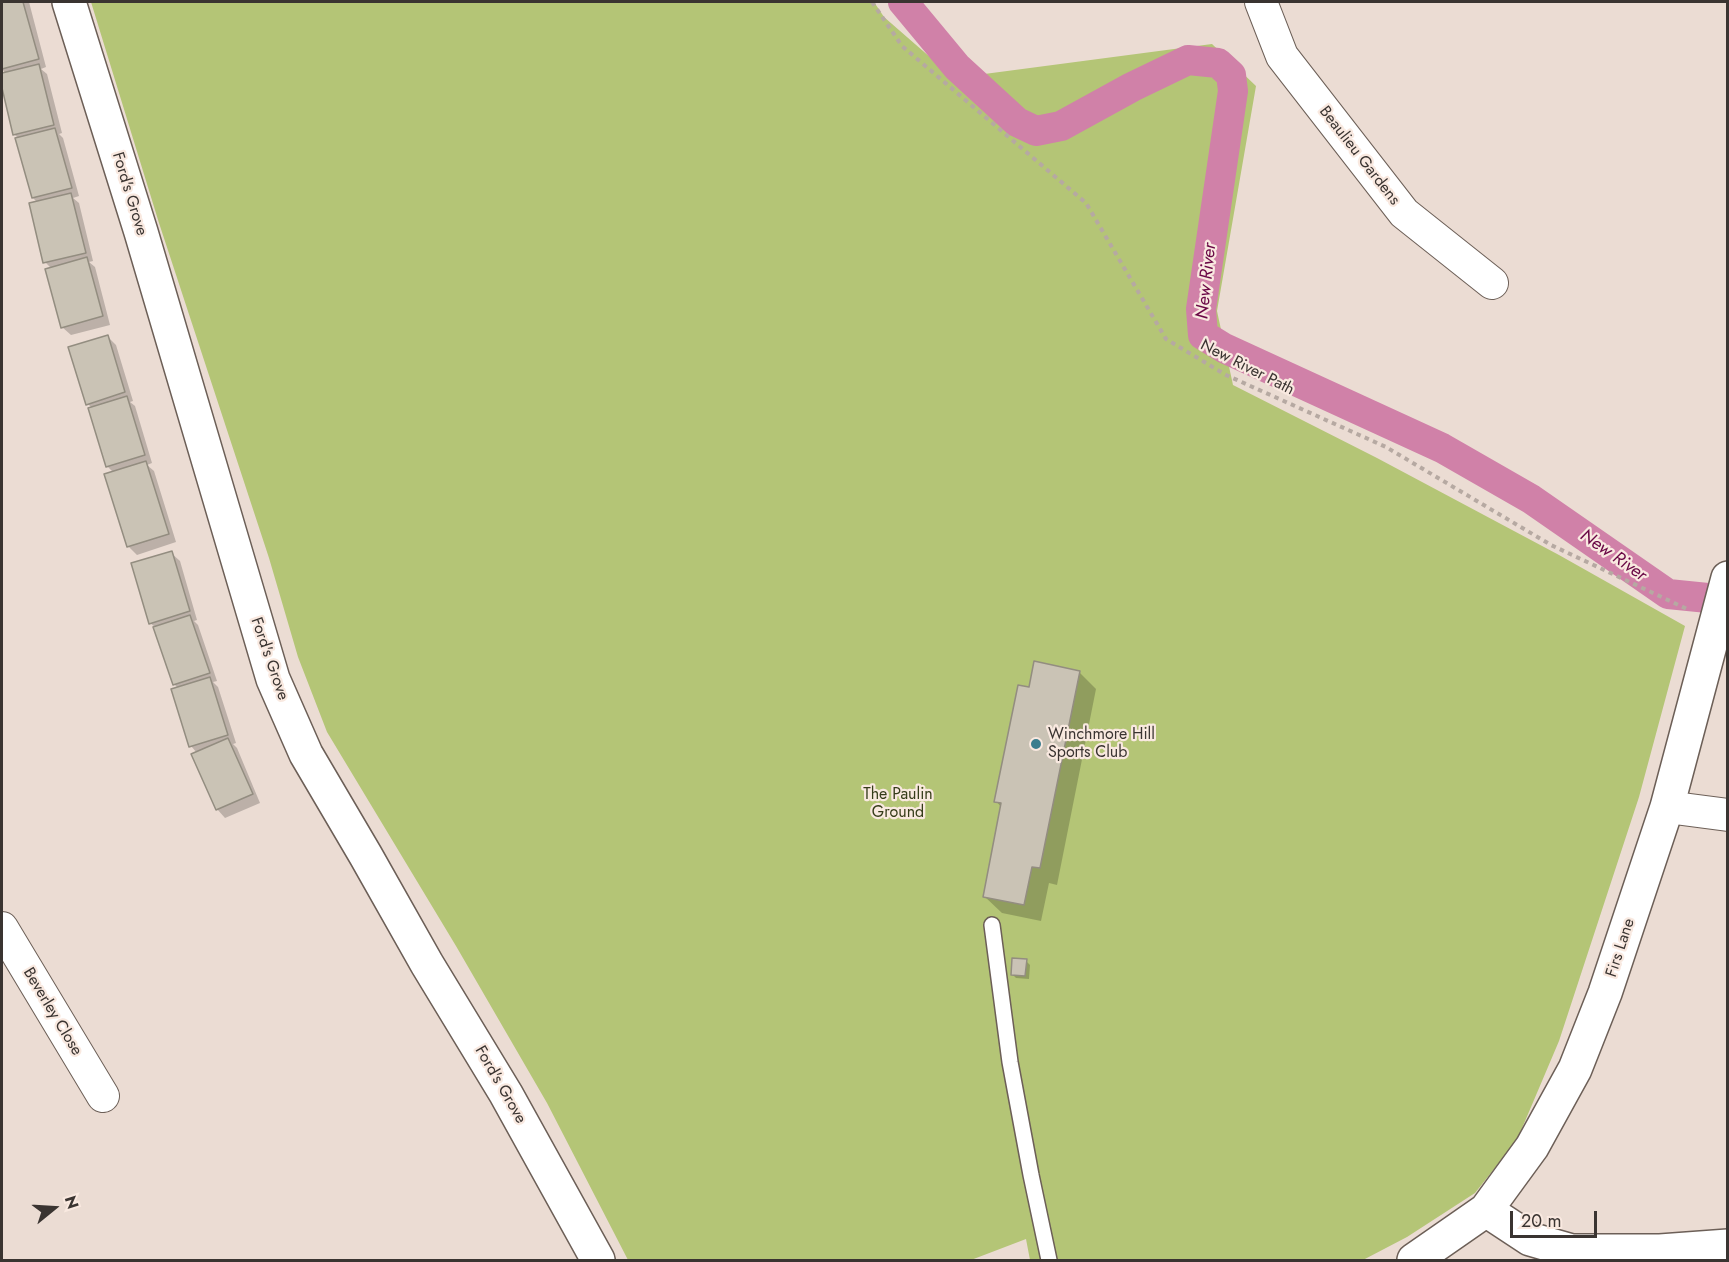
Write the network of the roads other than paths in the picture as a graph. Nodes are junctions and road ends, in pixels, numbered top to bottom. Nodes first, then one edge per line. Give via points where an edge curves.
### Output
1 (69, 2) edge
2 (1261, 2) edge
3 (1492, 283) dead end
4 (1728, 578) edge
5 (1667, 807) junction
6 (1728, 814) edge
7 (992, 925) dead end
8 (2, 928) edge
9 (103, 1096) dead end
10 (1486, 1210) junction
11 (1728, 1246) edge
12 (598, 1260) edge
13 (1049, 1260) edge
14 (1414, 1260) edge

1 - 12 street, Ford's Grove via 273,679 306,754 506,1094
2 - 3 street, Beaulieu Gardens via 1282,56 1404,213
4 - 5 street, Firs Lane
5 - 6 street
5 - 10 street, Firs Lane via 1605,993 1575,1069 1532,1147
7 - 13 lane via 1010,1062
8 - 9 street, Beverley Close
10 - 11 street via 1530,1239 1572,1251
10 - 14 street, Firs Lane

